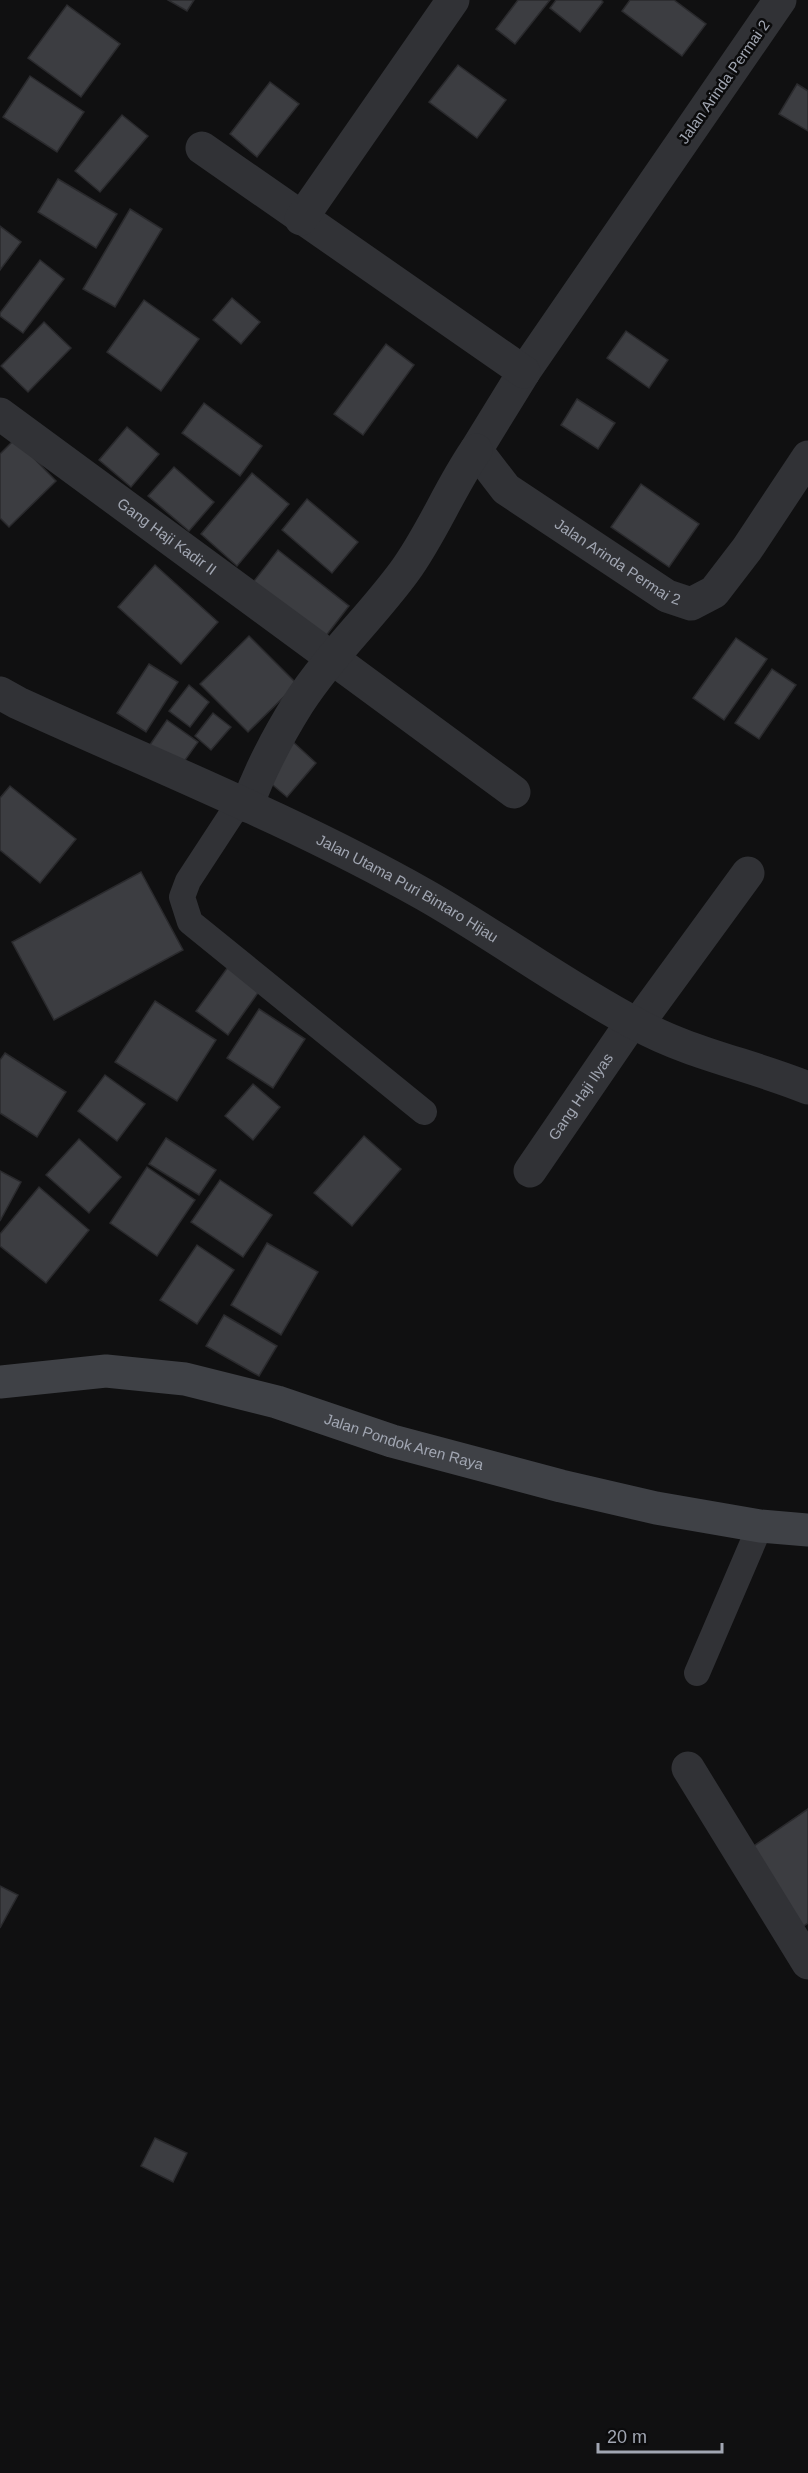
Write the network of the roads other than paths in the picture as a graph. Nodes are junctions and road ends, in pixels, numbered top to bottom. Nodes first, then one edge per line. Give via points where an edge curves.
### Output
1 (453, 0) edge
2 (780, 0) edge
3 (202, 148) dead end
4 (301, 219) junction
5 (524, 372) junction
6 (0, 414) edge
7 (476, 450) junction
8 (808, 457) edge
9 (333, 659) junction
10 (0, 693) edge
11 (514, 792) dead end
12 (243, 804) junction
13 (748, 873) dead end
14 (635, 1023) junction
15 (808, 1088) edge
16 (424, 1112) dead end
17 (530, 1172) dead end
18 (0, 1382) edge
19 (760, 1526) junction
20 (808, 1530) edge
21 (697, 1673) dead end
22 (688, 1768) dead end
23 (808, 1963) edge

1 - 4 street
2 - 5 street, Jalan Arinda Permai 2
3 - 4 street
4 - 5 street
5 - 7 street, Jalan Arinda Permai 2
6 - 9 street, Gang Haji Kadir II
7 - 8 street, Jalan Arinda Permai 2 via 506,489 667,596 691,604 714,592
7 - 9 street via 457,476 411,563
9 - 11 street, Gang Haji Kadir II
9 - 12 street via 298,703
10 - 12 street, Jalan Utama Puri Bintaro Hijau
12 - 14 street, Jalan Utama Puri Bintaro Hijau via 425,895 552,976
12 - 16 lane via 188,881 182,897 190,922
13 - 14 street, Gang Haji Ilyas
14 - 15 street, Jalan Utama Puri Bintaro Hijau via 686,1047
14 - 17 street, Gang Haji Ilyas
18 - 19 main road, Jalan Pondok Aren Raya via 106,1371 185,1379 277,1402 392,1442 561,1486
19 - 20 main road, Jalan Pondok Aren Raya
19 - 21 lane
22 - 23 street

